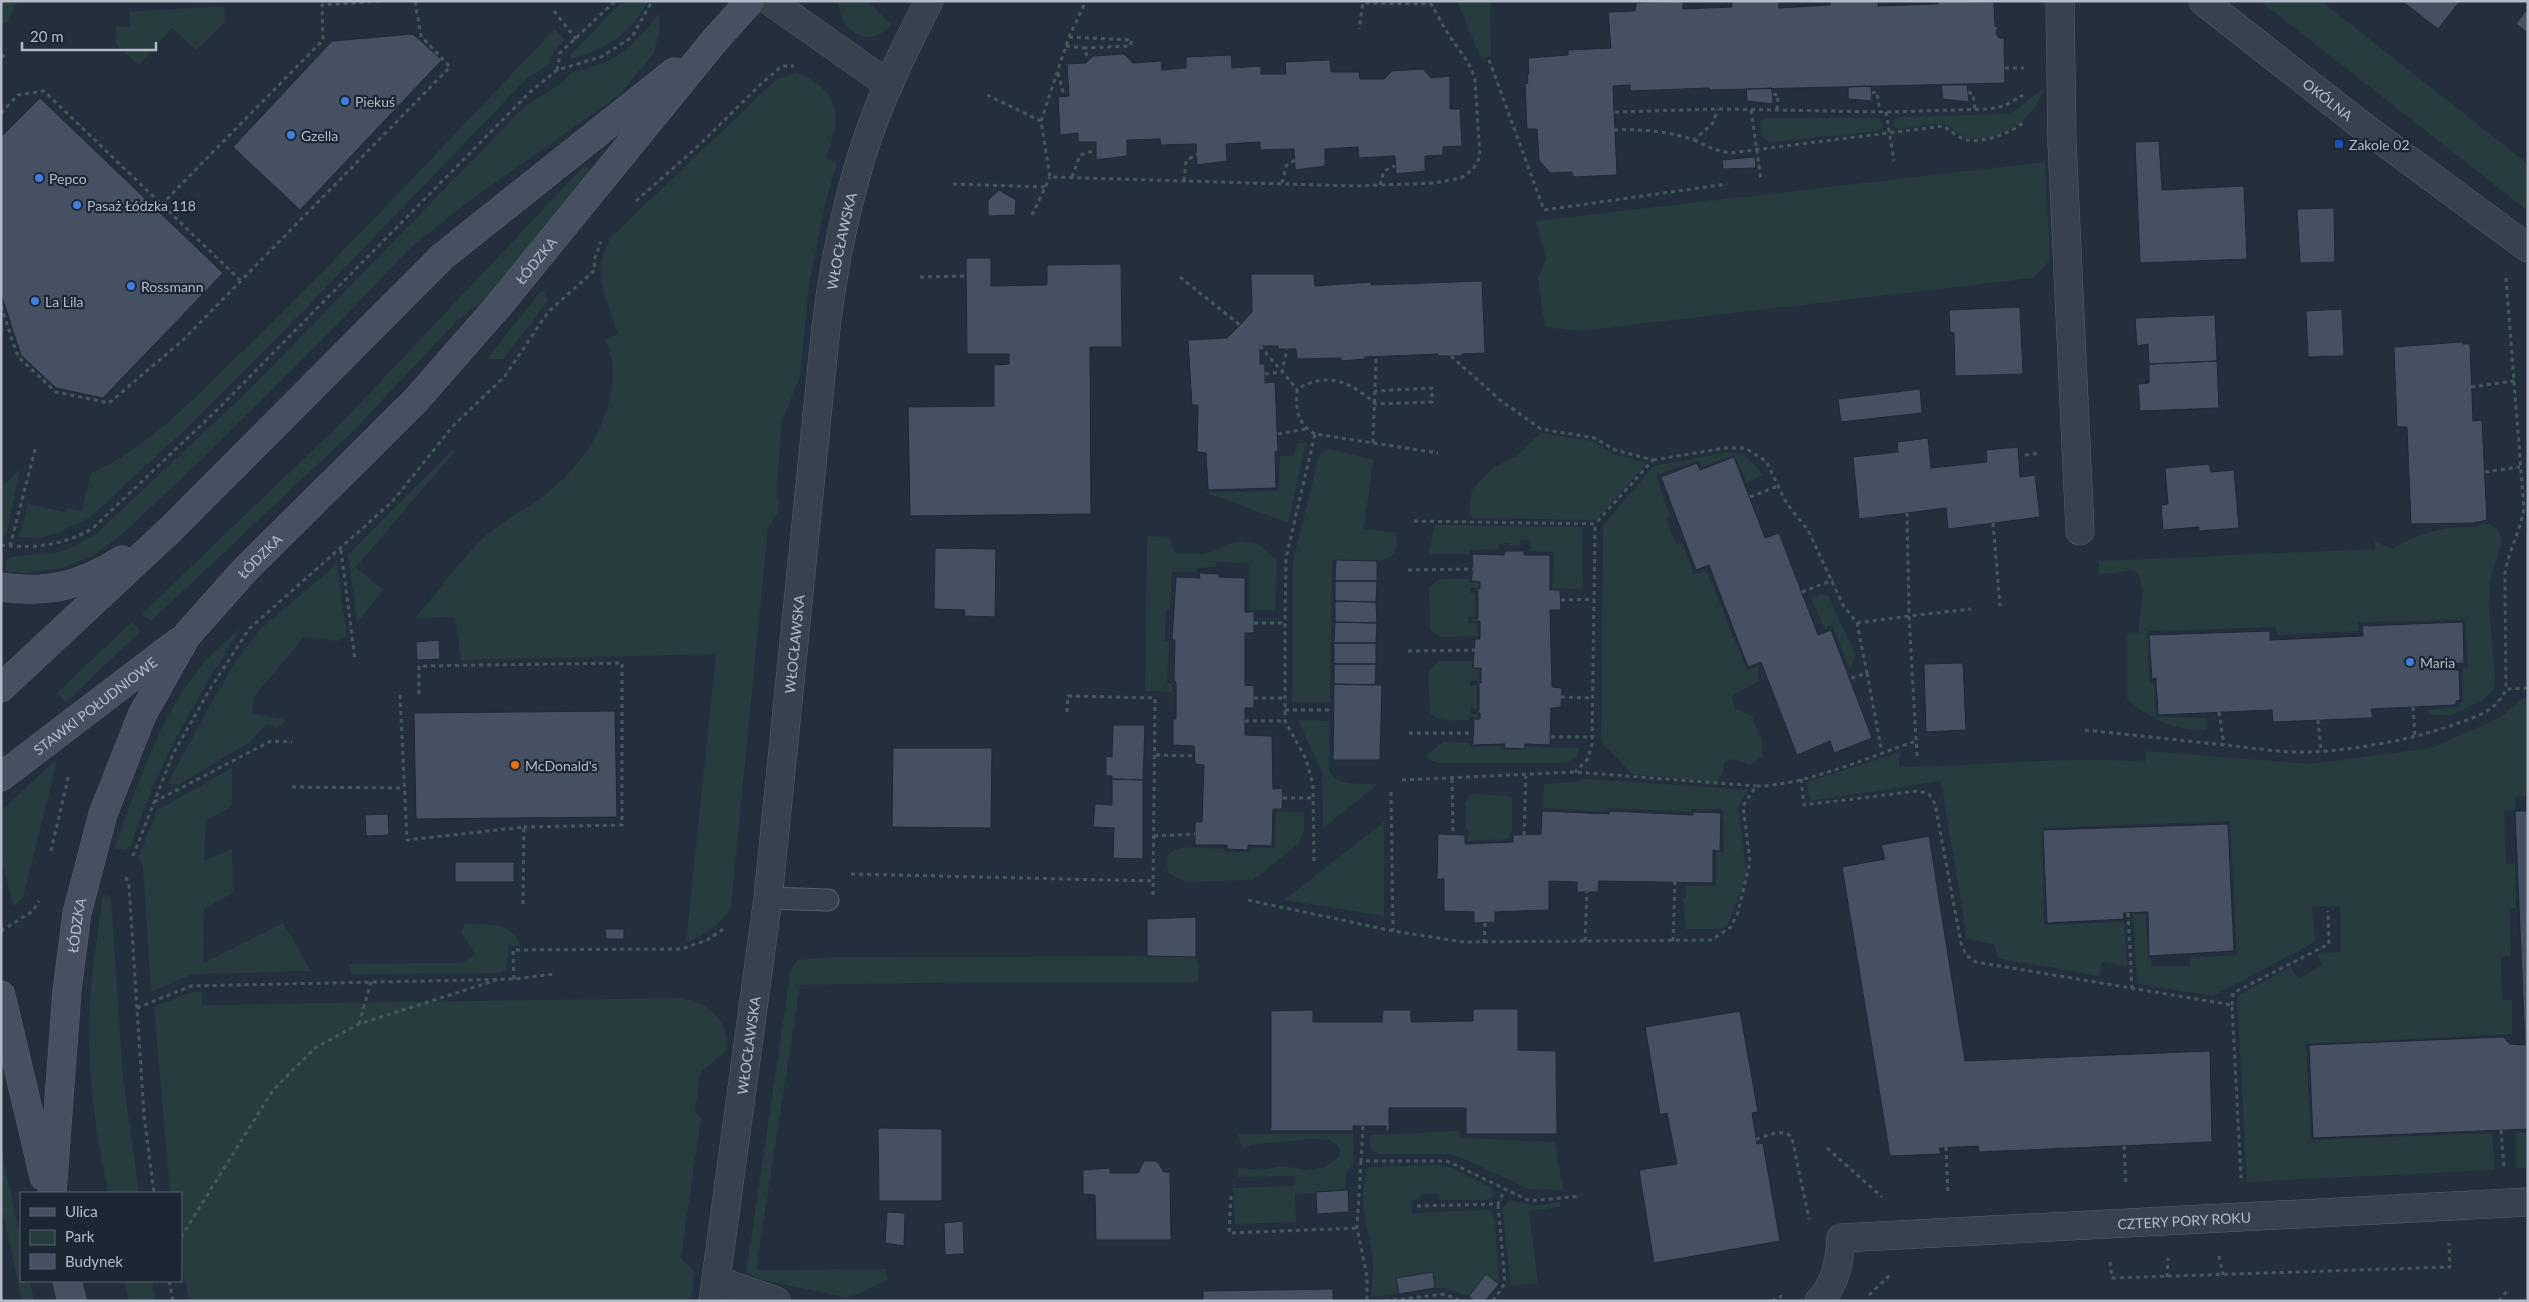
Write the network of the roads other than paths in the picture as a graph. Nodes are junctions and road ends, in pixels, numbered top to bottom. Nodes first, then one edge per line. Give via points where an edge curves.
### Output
1 (750, 1) edge
2 (770, 1) edge
3 (929, 1) edge
4 (2060, 1) edge
5 (2204, 1) edge
6 (715, 40) junction
7 (889, 85) junction
8 (2528, 248) edge
9 (170, 530) junction
10 (2080, 531) dead end
11 (1, 587) edge
12 (187, 635) junction
13 (1, 688) edge
14 (1, 777) edge
15 (828, 900) dead end
16 (766, 907) junction
17 (1, 996) edge
18 (50, 1192) edge
19 (50, 1192) edge
20 (2528, 1202) edge
21 (67, 1282) edge
22 (714, 1290) edge
23 (72, 1301) edge
24 (776, 1301) edge
25 (1819, 1301) edge

1 - 6 street, ŁÓDZKA
2 - 7 street
3 - 7 street, WŁOCŁAWSKA
4 - 10 street via 2062,142
5 - 8 street, OKÓLNA via 2361,125
6 - 9 street, ŁÓDZKA via 443,256
6 - 12 street, ŁÓDZKA via 500,304 416,400 244,571
7 - 16 street, WŁOCŁAWSKA via 862,153 831,288
9 - 11 street via 101,573 72,586 41,589
9 - 13 street, ŁÓDZKA
12 - 14 street, STAWKI POŁUDNIOWE
12 - 18 street, ŁÓDZKA via 142,716 103,814 77,914 68,981
15 - 16 lane
16 - 22 street, WŁOCŁAWSKA
17 - 19 street
20 - 25 street, CZTERY PORY ROKU via 1841,1238 1836,1272 1826,1295
21 - 23 street
22 - 24 street

